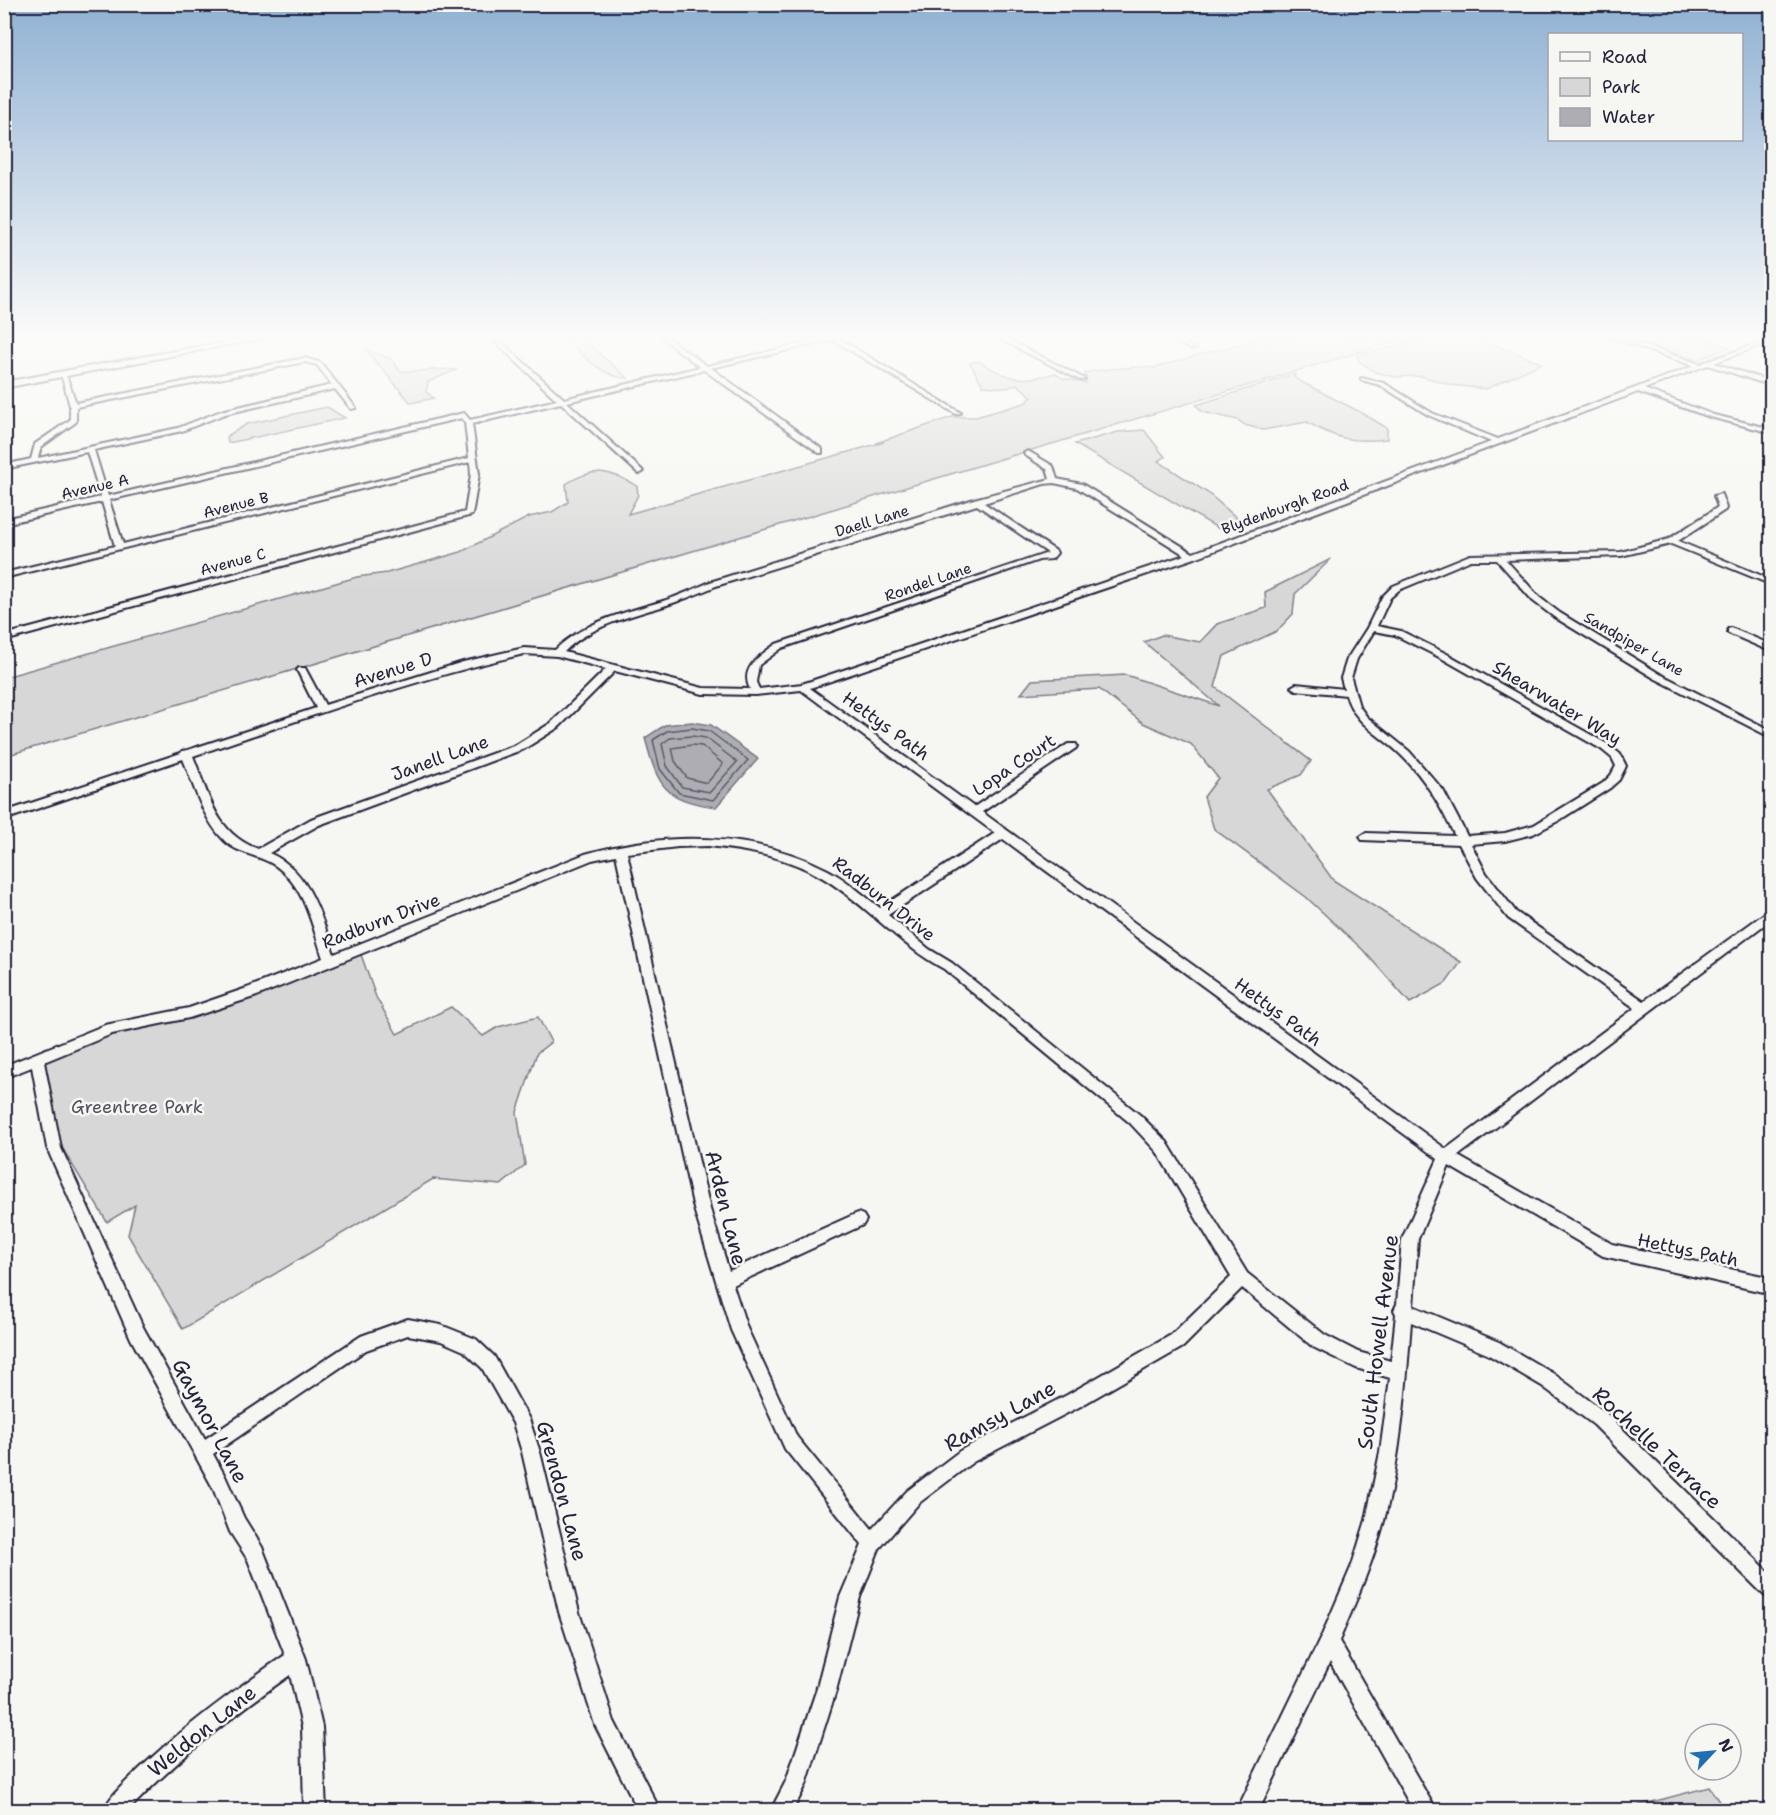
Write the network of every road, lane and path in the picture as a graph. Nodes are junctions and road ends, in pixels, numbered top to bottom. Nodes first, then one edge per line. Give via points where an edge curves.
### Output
1 (73, 423) edge
2 (197, 423) edge
3 (431, 423) edge
4 (468, 423) edge
5 (586, 423) edge
6 (780, 423) edge
7 (1451, 423) edge
8 (1549, 423) edge
9 (1739, 423) edge
10 (1772, 431) edge
11 (1498, 442) junction
12 (90, 449) junction
13 (819, 451) dead end
14 (1028, 453) dead end
15 (473, 459) junction
16 (34, 460) junction
17 (4, 467) edge
18 (639, 472) dead end
19 (1054, 481) junction
20 (1718, 496) dead end
21 (104, 499) junction
22 (977, 501) junction
23 (4, 522) edge
24 (1672, 541) junction
25 (120, 548) junction
26 (1192, 556) junction
27 (1498, 556) junction
28 (4, 576) edge
29 (1772, 583) edge
30 (1372, 628) junction
31 (1731, 631) dead end
32 (4, 638) edge
33 (1772, 649) edge
34 (557, 653) junction
35 (612, 668) junction
36 (302, 670) dead end
37 (803, 687) junction
38 (1296, 687) dead end
39 (756, 692) junction
40 (1348, 692) junction
41 (322, 709) junction
42 (1772, 735) edge
43 (1072, 746) dead end
44 (186, 753) junction
45 (974, 812) junction
46 (4, 816) edge
47 (1003, 833) junction
48 (1366, 837) dead end
49 (1464, 838) junction
50 (620, 849) junction
51 (261, 853) junction
52 (1772, 912) edge
53 (880, 914) junction
54 (330, 960) junction
55 (1643, 1007) junction
56 (37, 1059) junction
57 (4, 1071) edge
58 (1446, 1157) junction
59 (858, 1220) dead end
60 (1241, 1278) junction
61 (723, 1282) junction
62 (1772, 1286) edge
63 (1402, 1310) junction
64 (1399, 1372) junction
65 (201, 1452) junction
66 (872, 1543) junction
67 (1772, 1589) edge
68 (1329, 1642) junction
69 (296, 1659) junction
70 (115, 1810) edge
71 (315, 1810) edge
72 (649, 1810) edge
73 (782, 1810) edge
74 (1248, 1810) edge
75 (1425, 1810) edge

1 - 16 street via 38,446
2 - 12 street
3 - 21 street, Avenue A
4 - 15 street
5 - 18 street
6 - 13 street
7 - 11 street
8 - 11 street, Blydenburgh Road
9 - 10 street
11 - 26 street, Blydenburgh Road
12 - 16 street
12 - 21 street
14 - 19 street via 1050,468
15 - 25 street, Avenue B
15 - 32 street, Avenue C via 475,474 469,513
16 - 17 street
19 - 22 street, Daell Lane
19 - 26 street, Daell Lane via 1085,490
20 - 24 street via 1722,508
21 - 23 street, Avenue A
21 - 25 street
22 - 34 street, Daell Lane via 602,622 578,633
22 - 39 street, Rondel Lane via 1053,553 779,646 755,664 751,682
24 - 27 street via 1621,554
24 - 29 street
25 - 28 street, Avenue B
26 - 37 street, Blydenburgh Road
27 - 30 street via 1456,562 1396,588 1386,597
27 - 42 street, Sandpiper Lane via 1536,599 1557,615 1657,676
30 - 40 street via 1352,659 1346,678
30 - 49 street, Shearwater Way via 1398,633 1475,672 1617,756 1621,766 1618,776 1539,827 1520,835
31 - 33 street
34 - 35 street, Avenue D
34 - 41 street, Avenue D via 525,651 489,658
35 - 39 street, Avenue D via 703,690
35 - 51 street, Janell Lane via 555,725 520,747 315,822
36 - 41 street
37 - 39 street, Avenue D
37 - 45 street, Hettys Path
38 - 40 street
40 - 49 street via 1363,718 1404,753 1439,793
41 - 44 street, Avenue D
43 - 45 street, Lopa Court
44 - 46 street, Avenue D
44 - 51 street via 227,838
45 - 47 street, Hettys Path
47 - 53 street
47 - 58 street, Hettys Path
48 - 49 street
49 - 55 street via 1481,875 1512,915
50 - 53 street, Radburn Drive via 692,840 766,850 825,874
50 - 54 street, Radburn Drive via 589,857
50 - 61 street, Arden Lane via 702,1209
51 - 54 street via 295,875
52 - 55 street, South Howell Avenue
53 - 60 street, Radburn Drive via 916,948 948,966 1135,1119 1162,1147
54 - 56 street, Radburn Drive via 252,992 189,1013 110,1029
55 - 58 street, South Howell Avenue
56 - 57 street, Radburn Drive
56 - 65 street, Gaymor Lane via 54,1148 137,1333
58 - 62 street, Hettys Path via 1609,1251
58 - 63 street, South Howell Avenue via 1410,1239
59 - 61 street
60 - 64 street, Radburn Drive via 1319,1341 1356,1360
60 - 66 street, Ramsy Lane via 1177,1341 967,1456 913,1497
61 - 66 street, Arden Lane via 738,1330 791,1443
63 - 64 street, South Howell Avenue
63 - 67 street, Rochelle Terrace via 1493,1348 1557,1386 1600,1419
64 - 68 street, South Howell Avenue via 1375,1520
65 - 69 street, Gaymor Lane via 255,1554
65 - 72 street, Grendon Lane via 362,1344 408,1327 441,1333 470,1345 488,1362 520,1419 569,1612 605,1725
66 - 73 street, Ramsy Lane via 850,1597 826,1691 795,1785
68 - 74 street, South Howell Avenue
68 - 75 street
69 - 70 street, Weldon Lane via 206,1722
69 - 71 street, Gaymor Lane via 312,1727

